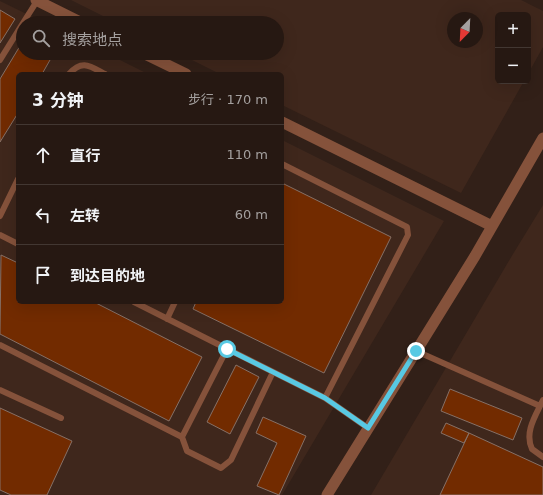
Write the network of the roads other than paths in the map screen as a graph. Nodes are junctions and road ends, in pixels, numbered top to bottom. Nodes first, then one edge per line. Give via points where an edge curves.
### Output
1 (36, 0) edge
2 (27, 16) edge
3 (68, 16) edge
4 (16, 34) edge
5 (0, 60) edge
6 (157, 60) edge
7 (71, 72) edge
8 (101, 72) edge
9 (182, 72) edge
10 (284, 123) edge
11 (543, 138) edge
12 (284, 165) edge
13 (16, 183) edge
14 (0, 216) edge
15 (492, 226) junction
16 (0, 235) edge
17 (16, 243) edge
18 (138, 304) edge
19 (174, 304) edge
20 (167, 318) junction
21 (0, 345) edge
22 (227, 349) junction
23 (416, 351) junction
24 (273, 372) junction
25 (0, 390) edge
26 (325, 398) junction
27 (542, 403) edge
28 (61, 418) dead end
29 (368, 428) junction
30 (182, 438) junction
31 (543, 457) edge
32 (326, 495) edge

1 - 2 lane
1 - 3 street
4 - 5 lane
6 - 9 street
7 - 8 lane via 81,65
10 - 15 street
11 - 15 street
12 - 26 lane via 407,227 408,235
13 - 14 lane
15 - 23 street
16 - 17 lane
18 - 20 lane
19 - 20 lane
20 - 22 lane
21 - 30 lane
22 - 24 lane
22 - 30 lane
23 - 27 lane
23 - 29 street
24 - 26 lane
24 - 30 lane via 231,460 226,465 221,468 187,452
25 - 28 lane
26 - 29 lane
27 - 31 lane via 529,438 532,449
29 - 32 street

